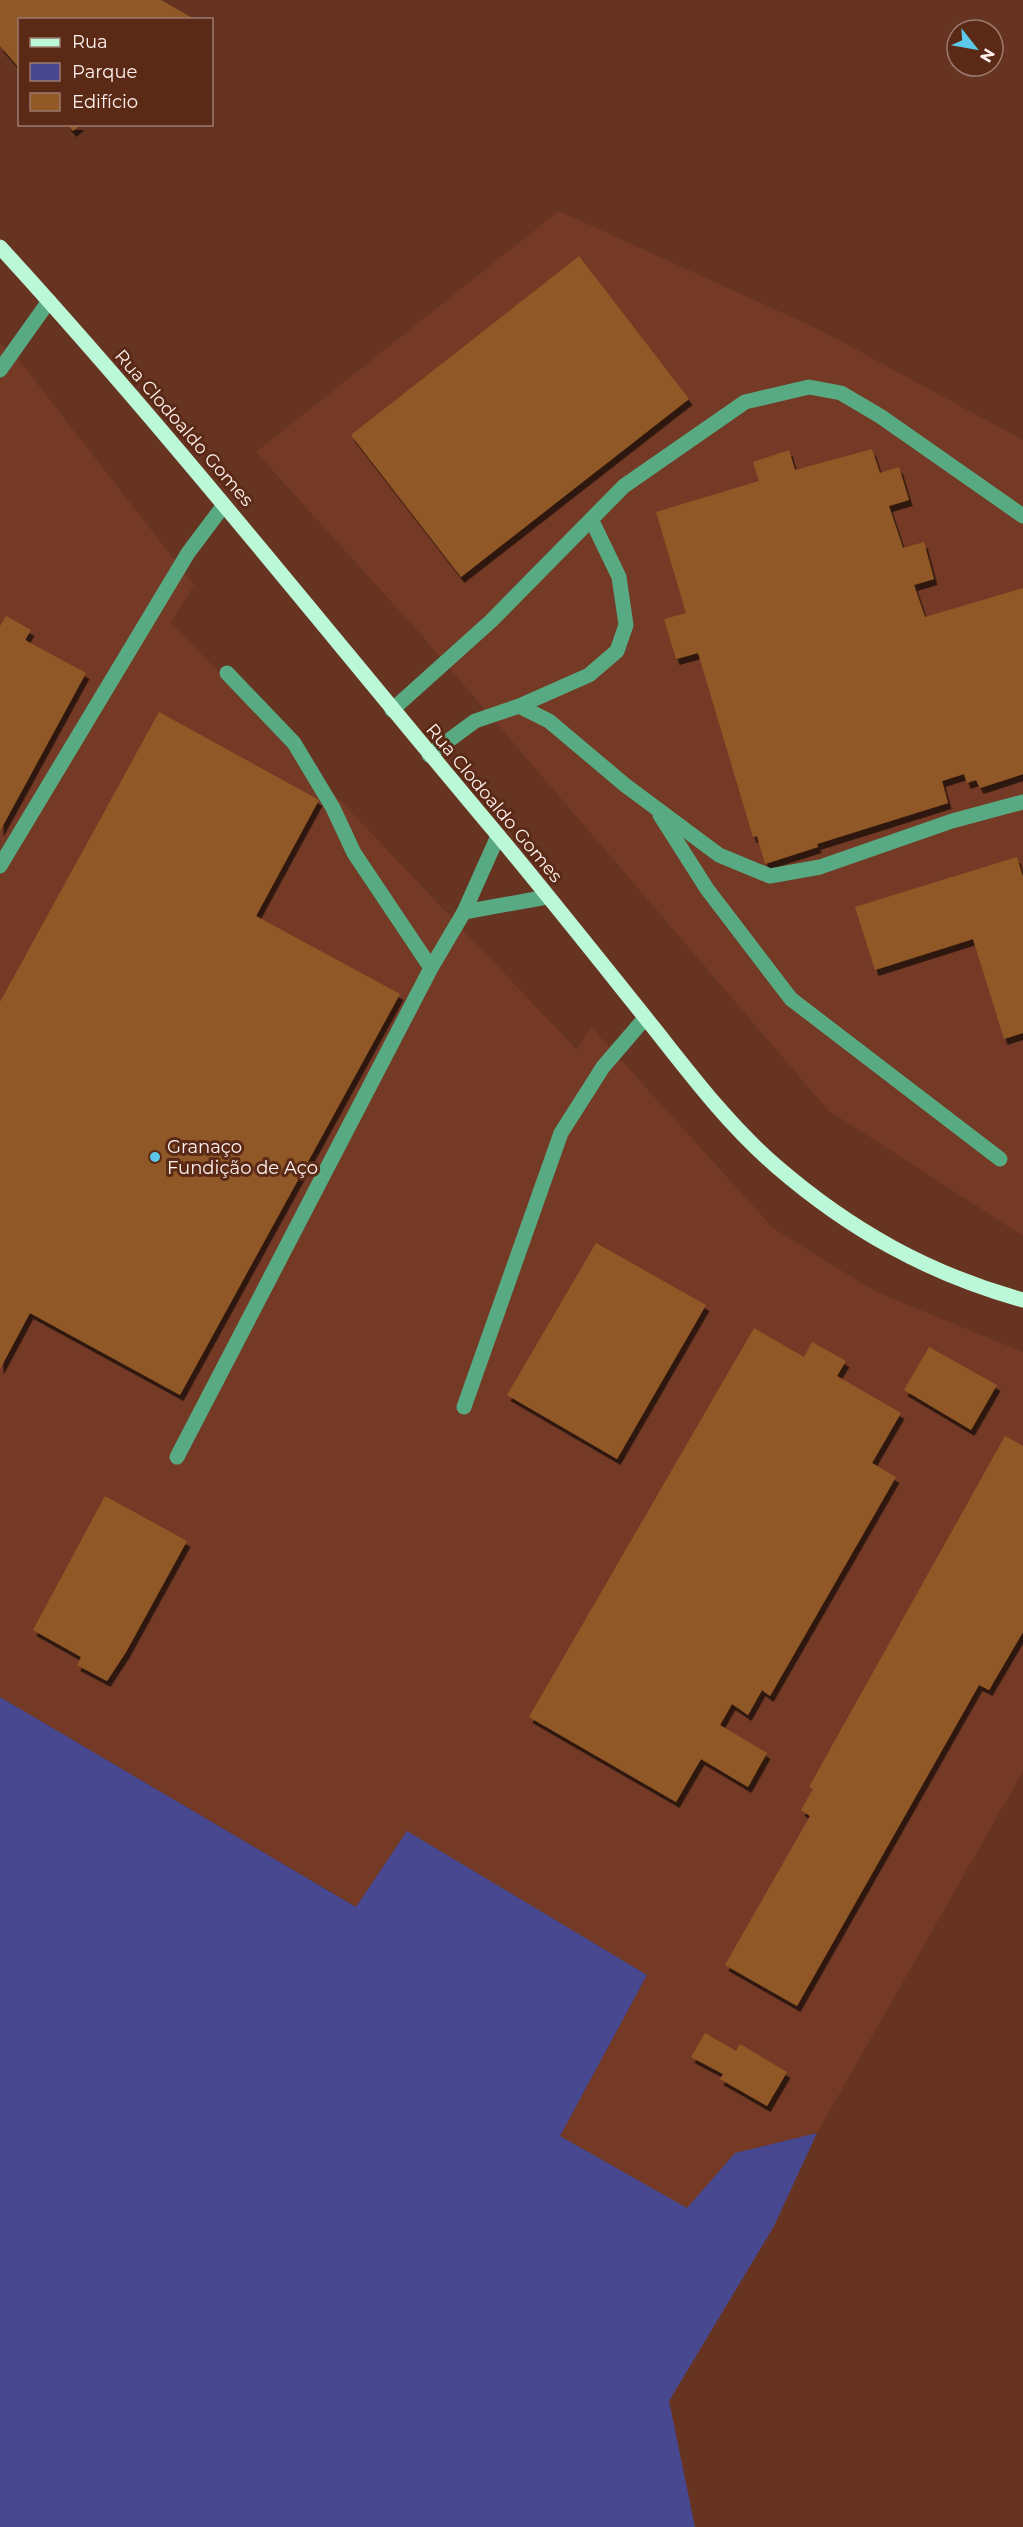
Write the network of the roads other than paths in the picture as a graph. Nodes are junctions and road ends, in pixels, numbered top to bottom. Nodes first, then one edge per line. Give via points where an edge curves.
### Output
1 (0, 247) edge
2 (50, 301) junction
3 (0, 370) edge
4 (224, 505) junction
5 (1023, 516) edge
6 (592, 521) junction
7 (227, 673) dead end
8 (519, 706) junction
9 (392, 710) junction
10 (429, 755) junction
11 (1023, 802) edge
12 (656, 807) junction
13 (498, 836) junction
14 (0, 866) edge
15 (547, 897) junction
16 (464, 912) junction
17 (431, 968) junction
18 (645, 1018) junction
19 (1000, 1159) dead end
20 (1023, 1300) edge
21 (464, 1407) dead end
22 (177, 1457) dead end

1 - 2 main road, Rua Clodoaldo Gomes
2 - 3 lane
2 - 4 main road, Rua Clodoaldo Gomes
4 - 9 main road, Rua Clodoaldo Gomes
4 - 14 lane via 188,553
5 - 6 lane via 870,410 841,393 809,387 745,402 624,486
6 - 8 lane via 619,578 626,626 617,651 589,675
6 - 9 lane via 491,621
7 - 17 lane via 294,743 333,808 354,854
8 - 10 lane via 476,721
8 - 12 lane via 549,721
9 - 10 main road, Rua Clodoaldo Gomes
10 - 13 main road, Rua Clodoaldo Gomes
11 - 12 lane via 952,821 820,867 770,876 719,855
12 - 19 lane via 707,890 791,999
13 - 15 main road, Rua Clodoaldo Gomes
13 - 16 lane
15 - 16 lane
15 - 18 main road, Rua Clodoaldo Gomes
16 - 17 lane
17 - 22 lane
18 - 20 main road, Rua Clodoaldo Gomes via 722,1113 774,1164 823,1204 896,1251 971,1285
18 - 21 lane via 603,1067 561,1133

